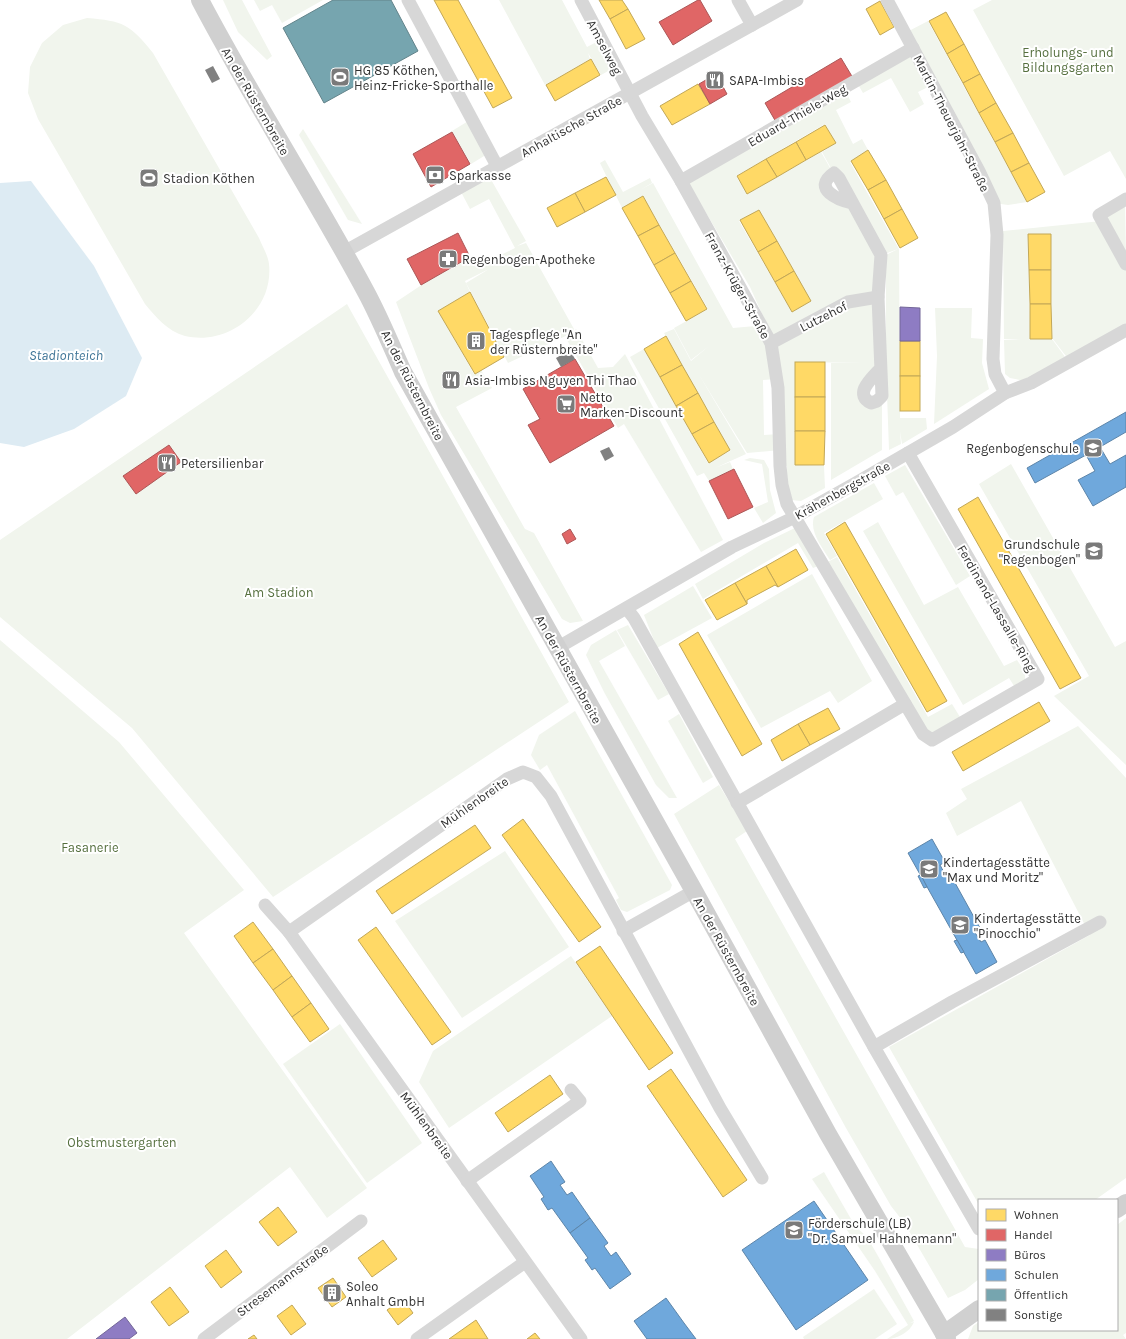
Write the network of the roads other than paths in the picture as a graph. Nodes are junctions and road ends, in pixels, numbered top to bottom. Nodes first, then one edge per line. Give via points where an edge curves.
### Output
1 (200, 0) edge
2 (408, 0) edge
3 (581, 0) edge
4 (738, 0) edge
5 (797, 0) edge
6 (887, 0) edge
7 (752, 25) junction
8 (913, 48) junction
9 (630, 94) junction
10 (497, 166) junction
11 (681, 181) junction
12 (1126, 200) edge
13 (852, 203) dead end
14 (344, 252) junction
15 (1126, 264) edge
16 (878, 297) junction
17 (1126, 330) edge
18 (771, 343) junction
19 (880, 369) dead end
20 (1005, 392) junction
21 (908, 453) junction
22 (794, 517) junction
23 (627, 609) junction
24 (557, 648) junction
25 (906, 704) junction
26 (738, 803) junction
27 (694, 891) junction
28 (265, 905) dead end
29 (1100, 922) dead end
30 (623, 931) junction
31 (289, 932) junction
32 (874, 1047) junction
33 (571, 1090) dead end
34 (762, 1178) dead end
35 (467, 1181) junction
36 (361, 1222) dead end
37 (978, 1227) edge
38 (525, 1262) junction
39 (978, 1310) edge
40 (943, 1337) edge
41 (204, 1339) edge
42 (417, 1339) edge
43 (581, 1339) edge

1 - 14 main road, An der Rüsternbreite via 221,41
2 - 10 street
3 - 9 street, Amselweg
4 - 7 street
5 - 7 street, Anhaltische Straße
6 - 8 street, Martin-Theuerjahr-Straße
7 - 9 street, Anhaltische Straße
8 - 11 street, Eduard-Thiele-Weg
8 - 20 street, Martin-Theuerjahr-Straße via 994,203 997,235 993,359 995,374
9 - 10 street, Anhaltische Straße
9 - 11 street, Franz-Krüger-Straße
10 - 14 street, Anhaltische Straße
11 - 18 street, Franz-Krüger-Straße
12 - 15 street via 1099,215
13 - 16 street via 881,255
14 - 24 main road, An der Rüsternbreite via 367,293 403,372
16 - 18 street, Lutzehof via 848,302
16 - 19 street
17 - 20 street, Krähenbergstraße via 1032,383
18 - 22 street, Franz-Krüger-Straße via 778,388 782,484
20 - 21 street, Krähenbergstraße
21 - 22 street, Krähenbergstraße
21 - 25 street, Ferdinand-Lassalle-Ring via 1038,679 932,740 923,734
22 - 23 street, Krähenbergstraße via 732,547
22 - 25 street, Ferdinand-Lassalle-Ring
23 - 24 street, Krähenbergstraße
23 - 26 street
24 - 27 main road, An der Rüsternbreite
25 - 26 street
26 - 32 street
27 - 30 street
27 - 40 main road, An der Rüsternbreite
28 - 31 street, Mühlenbreite
29 - 32 street
30 - 31 street, Mühlenbreite via 551,796 536,777 523,772 501,782
30 - 34 street, Mühlenbreite via 720,1108
31 - 35 street, Mühlenbreite
32 - 37 street
33 - 35 street via 580,1101
35 - 38 street, Mühlenbreite
36 - 41 street, Stresemannstraße
38 - 42 street
38 - 43 street, Mühlenbreite
39 - 40 main road

